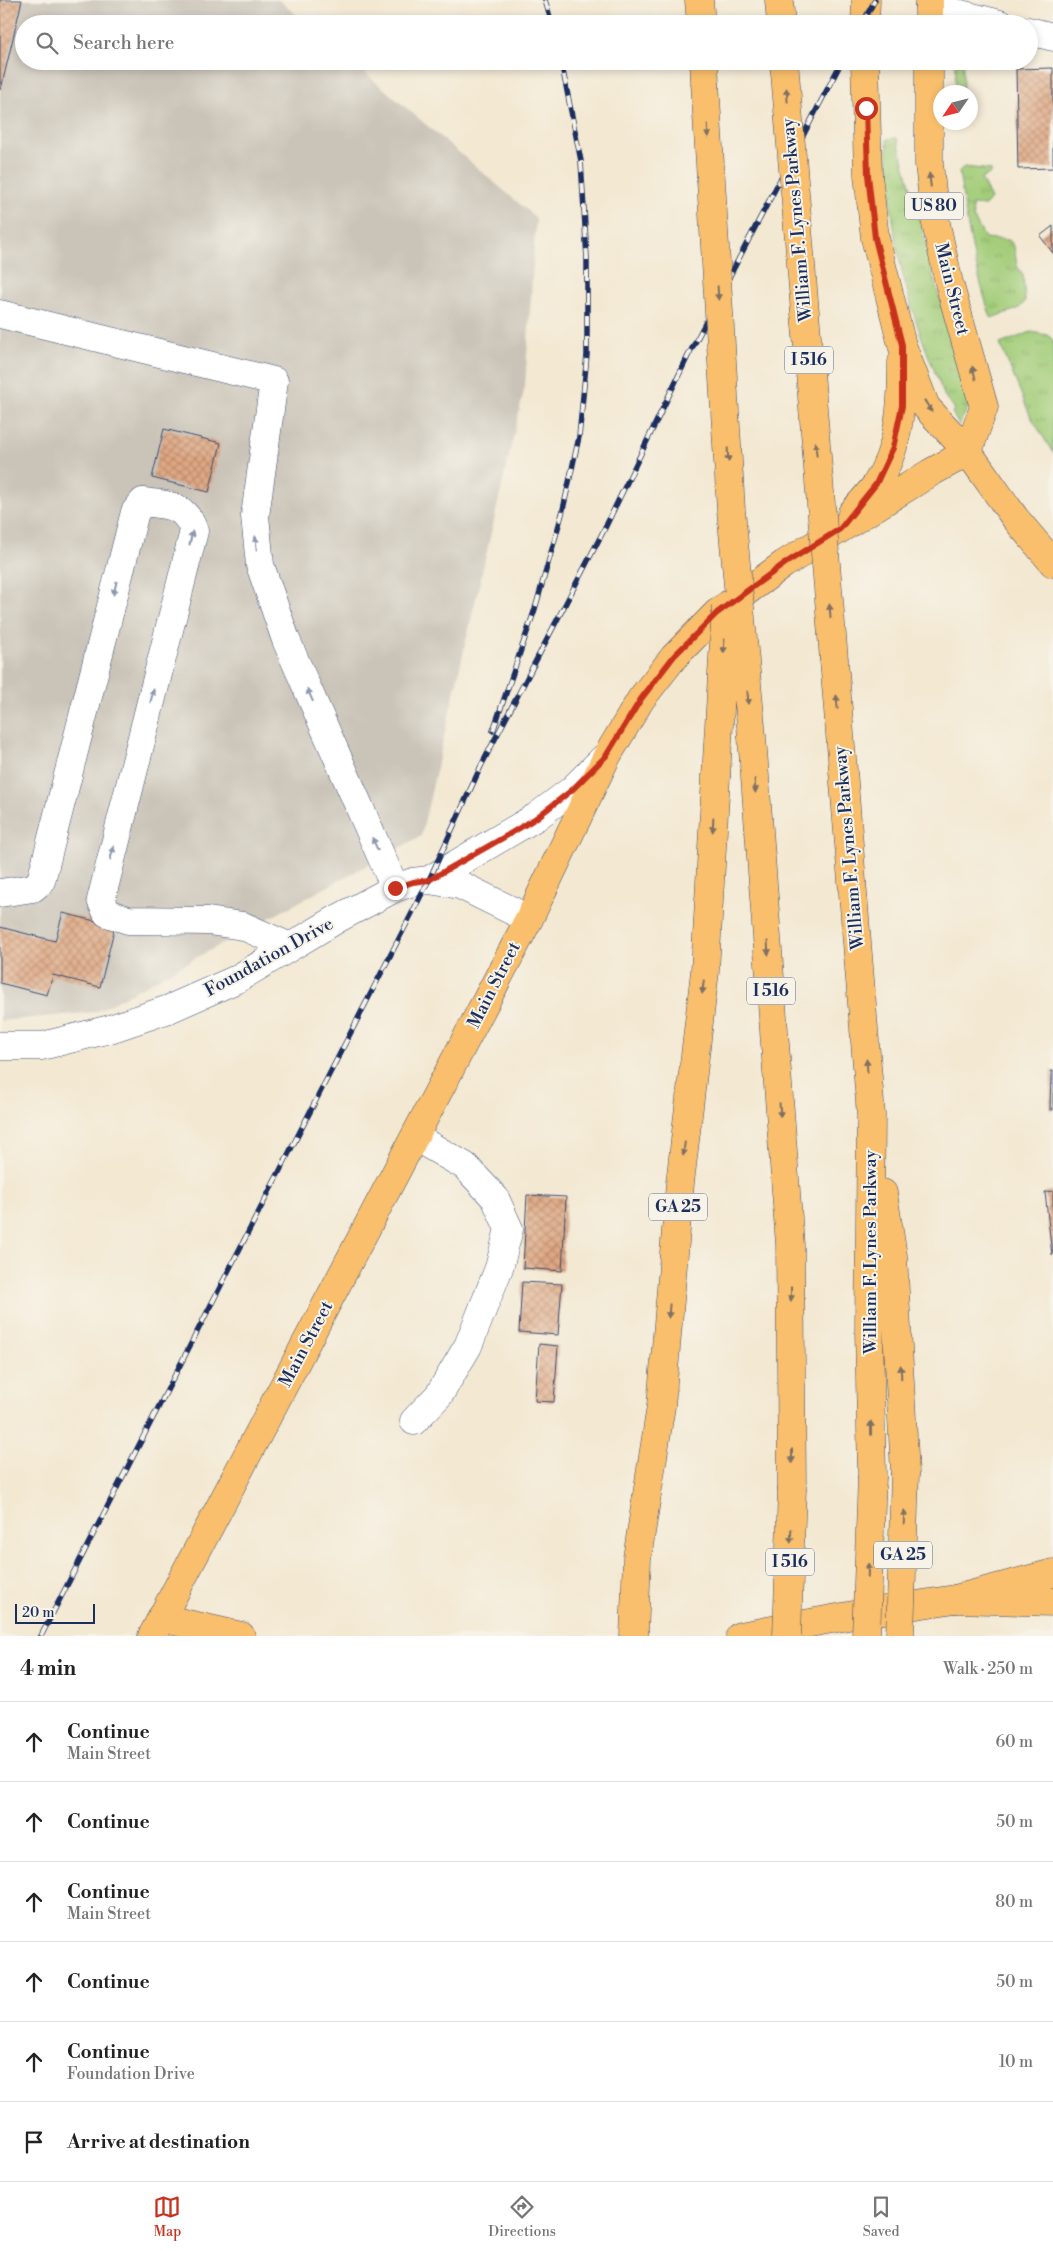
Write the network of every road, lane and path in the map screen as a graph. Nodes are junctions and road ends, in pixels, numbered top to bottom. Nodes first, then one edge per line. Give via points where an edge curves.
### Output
1 (699, 0) edge
2 (779, 0) edge
3 (929, 10) edge
4 (700, 15) edge
5 (780, 15) edge
6 (954, 15) edge
7 (1038, 33) edge
8 (1053, 37) edge
9 (785, 70) edge
10 (865, 70) edge
11 (929, 70) edge
12 (704, 72) edge
13 (0, 314) edge
14 (902, 345) junction
15 (968, 452) junction
16 (731, 510) junction
17 (840, 529) junction
18 (1053, 563) edge
19 (606, 756) junction
20 (429, 880) junction
21 (395, 888) junction
22 (0, 893) edge
23 (529, 919) junction
24 (290, 947) junction
25 (0, 1046) edge
26 (871, 1115) junction
27 (415, 1137) junction
28 (414, 1422) dead end
29 (1053, 1573) edge
30 (955, 1599) junction
31 (1053, 1602) edge
32 (157, 1627) edge
33 (240, 1636) edge
34 (634, 1636) edge
35 (740, 1636) edge
36 (787, 1636) edge
37 (866, 1636) edge
38 (900, 1636) edge

1 - 4 main road
2 - 5 main road
3 - 6 street
7 - 8 street
26 -> 9 main road, William F. Lynes Parkway / I 516, bridge
10 - 14 main road via 868,175 875,238
15 -> 11 main road, Main Street / US 80 via 984,407 935,220 929,164
12 -> 16 main road, I 516, bridge
21 -> 13 street via 286,640 260,565 254,516 274,381
14 -> 15 main road via 926,407
14 - 17 main road via 902,406 893,448 876,484
15 - 17 main road, Main Street
15 - 18 main road via 1015,518
16 -> 34 main road, GA 25, bridge via 705,971 680,1183 661,1406 637,1558
16 -> 36 main road, I 516, bridge via 752,737 790,1245 792,1488
17 - 19 main road, Main Street via 784,564 717,613 674,656 641,699
19 - 20 street via 572,790 536,818
19 - 23 main road, Main Street
20 - 21 street, Foundation Drive
20 - 23 street, Foundation Drive via 460,885
21 - 24 street, Foundation Drive
24 -> 22 street via 243,926 128,920 107,913 100,900 194,530 190,519 175,506 143,502 135,512 41,881 33,888
23 - 27 main road, Main Street
24 - 25 street, Foundation Drive via 237,979 161,1012 42,1046
37 -> 26 main road, William F. Lynes Parkway / I 516, bridge via 872,1476 869,1329
38 -> 26 main road, GA 25, bridge via 905,1473 893,1256
27 - 28 street via 465,1166 496,1198 509,1229 499,1268 468,1346 439,1395
27 - 32 main road, Main Street
29 - 30 main road
30 - 31 main road
30 - 35 main road
32 - 33 main road

